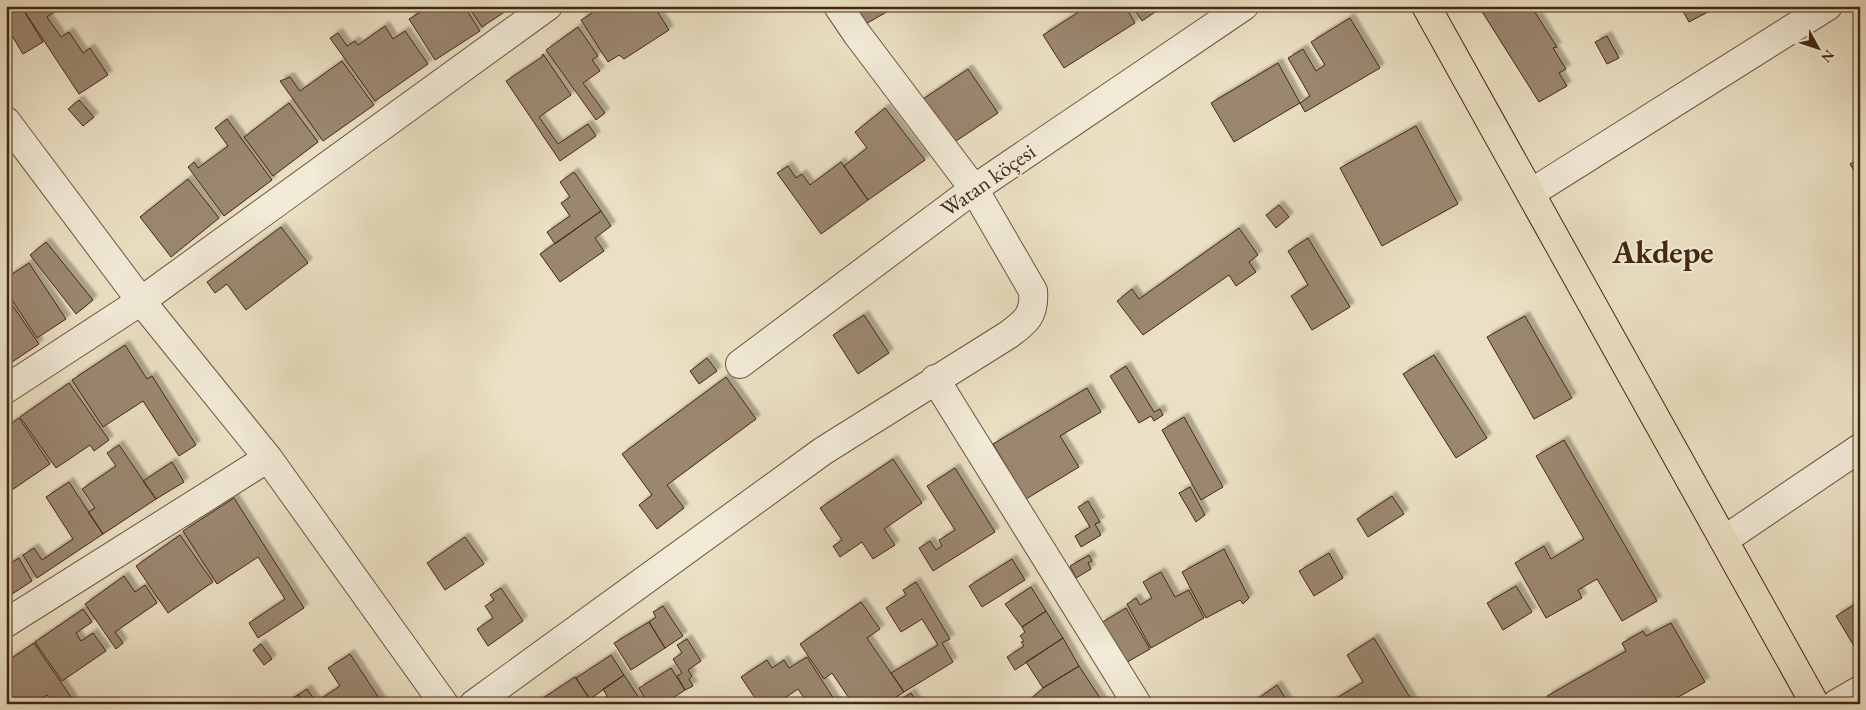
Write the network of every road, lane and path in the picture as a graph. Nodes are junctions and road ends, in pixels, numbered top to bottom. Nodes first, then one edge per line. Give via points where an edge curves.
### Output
1 (548, 6) edge
2 (838, 6) edge
3 (1244, 6) edge
4 (1426, 6) edge
5 (1828, 6) edge
6 (6, 122) edge
7 (974, 189) junction
8 (1531, 194) junction
9 (141, 301) junction
10 (740, 364) dead end
11 (935, 380) junction
12 (6, 389) edge
13 (1860, 448) edge
14 (268, 458) junction
15 (1724, 540) junction
16 (6, 623) edge
17 (1860, 690) edge
18 (444, 704) edge
19 (474, 704) edge
20 (1137, 704) edge
21 (1815, 704) edge
22 (1836, 704) edge

1 - 9 street
2 - 7 street
3 - 7 street, Watan köçesi
4 - 8 main road
5 - 8 street
6 - 9 street
7 - 10 street, Watan köçesi
7 - 11 street via 1033,291 1034,305 1020,326
8 - 15 main road
9 - 12 street
9 - 14 street
11 - 19 street via 823,451
11 - 20 street
13 - 15 street
14 - 16 street
14 - 18 street
15 - 21 main road
17 - 22 street

